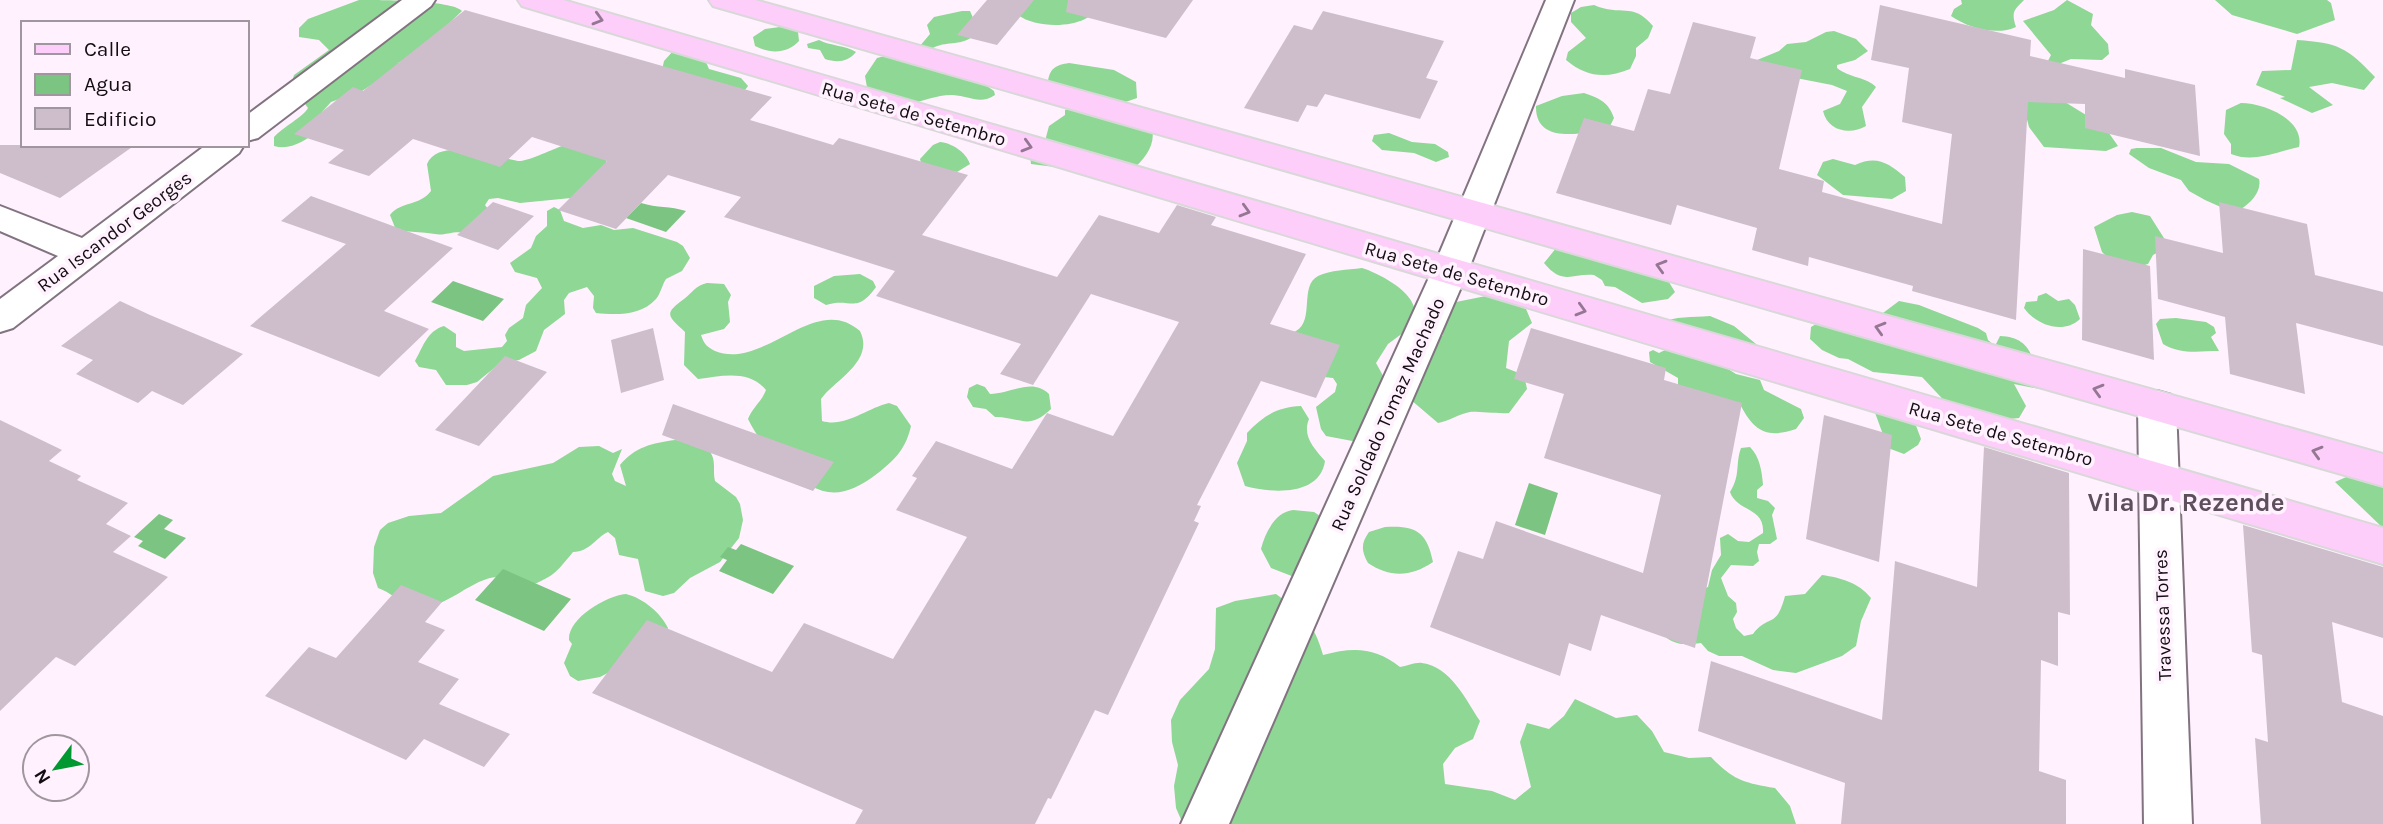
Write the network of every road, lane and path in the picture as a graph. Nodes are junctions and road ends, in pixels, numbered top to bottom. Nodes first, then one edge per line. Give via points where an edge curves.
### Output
1 (421, 0) edge
2 (532, 0) edge
3 (723, 0) edge
4 (1560, 0) edge
5 (248, 130) edge
6 (226, 147) edge
7 (1473, 213) junction
8 (0, 218) edge
9 (85, 253) junction
10 (1450, 271) junction
11 (0, 318) edge
12 (2157, 406) junction
13 (2383, 470) edge
14 (2158, 480) junction
15 (2383, 546) edge
16 (1205, 824) edge
17 (2168, 824) edge

1 - 5 street
2 -> 10 main road, Rua Sete de Setembro
3 - 7 main road
4 - 7 street, Rua Soldado Tomaz Machado
6 - 9 street, Rua Iscandor Georges
7 - 10 street, Rua Soldado Tomaz Machado
12 -> 7 main road
8 - 9 street
9 - 11 street, Rua Iscandor Georges
10 -> 14 main road, Rua Sete de Setembro
10 - 16 street, Rua Soldado Tomaz Machado
13 -> 12 main road
12 - 14 street, Travessa Torres
14 - 15 main road, Rua Sete de Setembro
14 - 17 street, Travessa Torres

